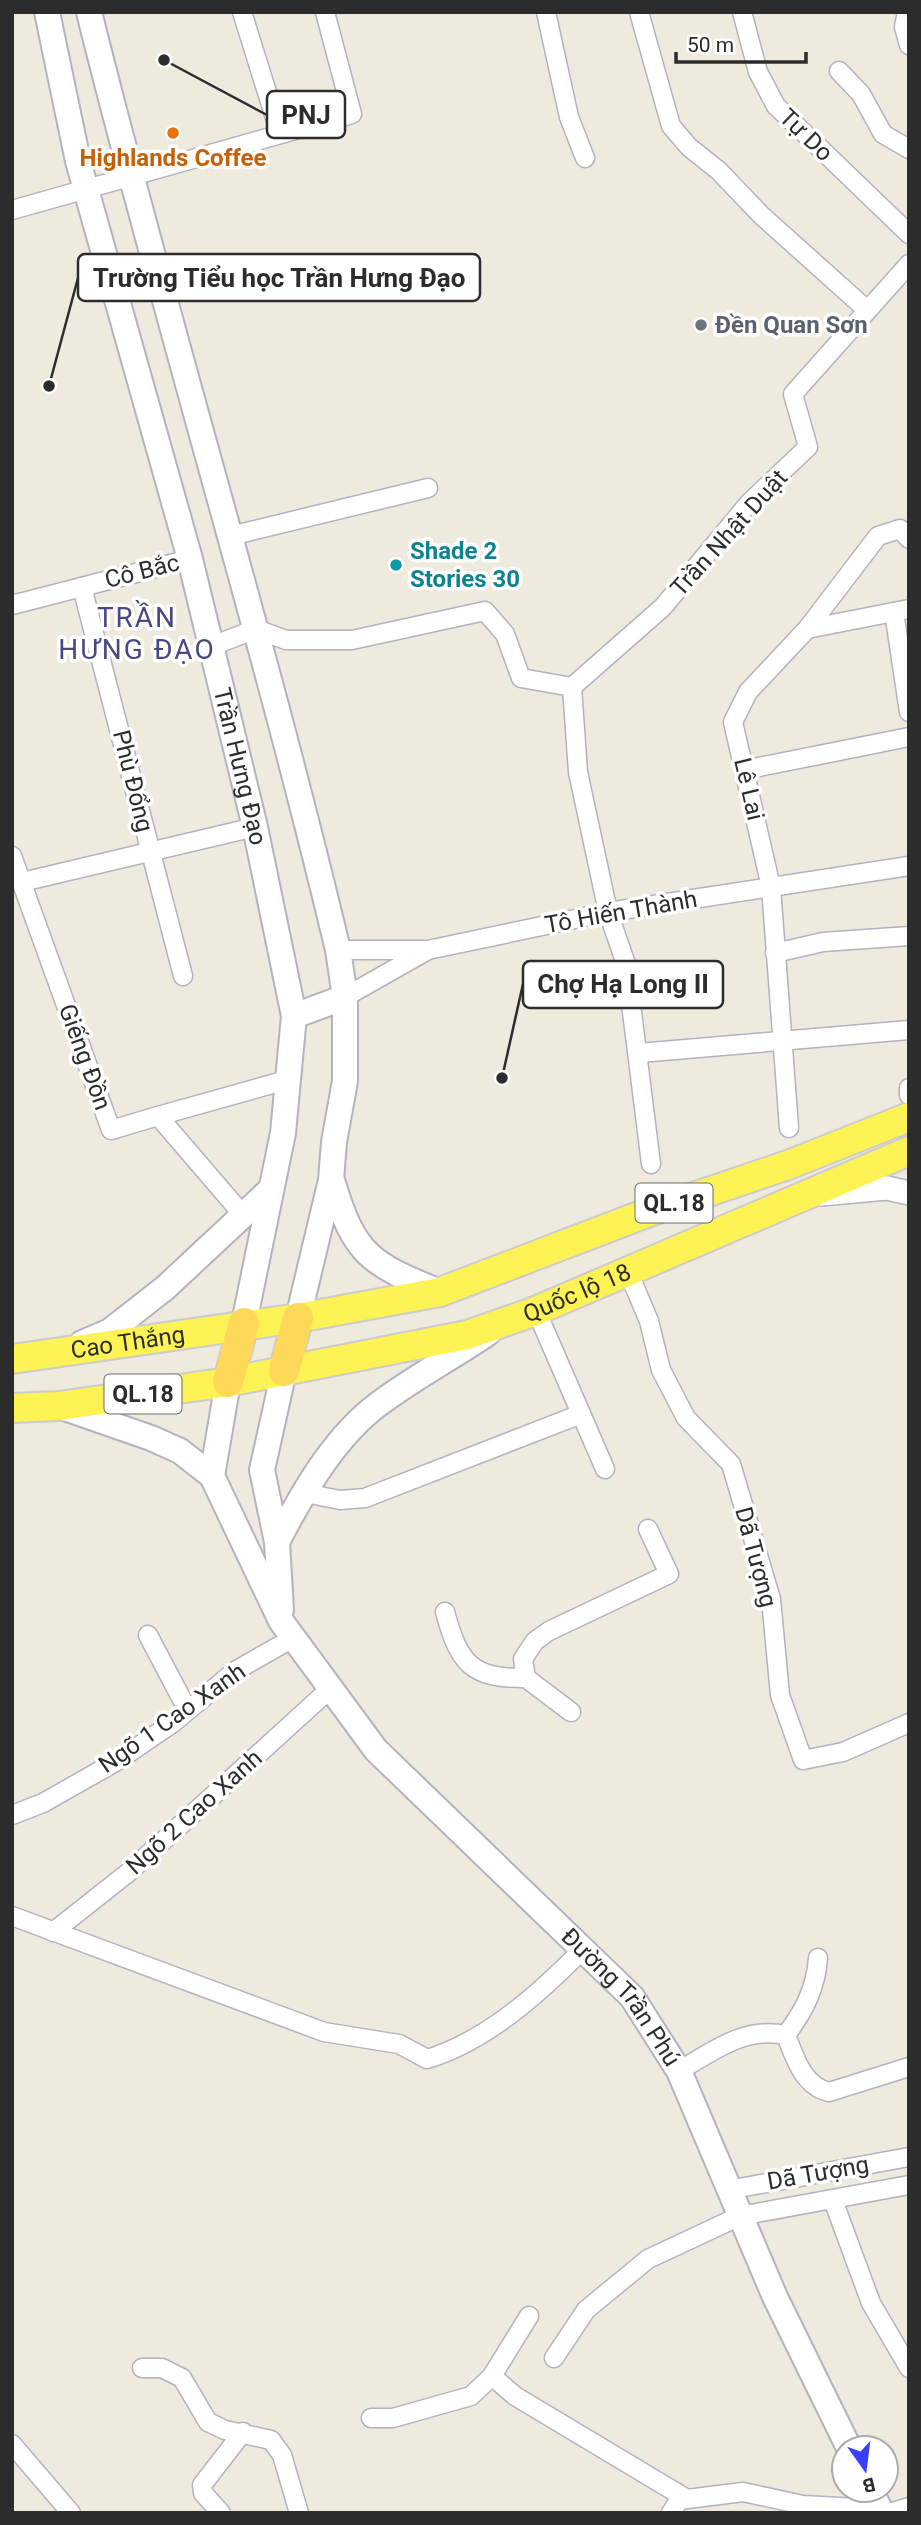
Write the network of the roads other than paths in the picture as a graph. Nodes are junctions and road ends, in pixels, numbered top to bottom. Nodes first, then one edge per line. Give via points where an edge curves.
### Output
1 (47, 12) edge
2 (89, 12) edge
3 (242, 12) edge
4 (325, 12) edge
5 (546, 12) edge
6 (639, 12) edge
7 (742, 12) edge
8 (907, 12) edge
9 (909, 45) edge
10 (839, 71) dead end
11 (279, 134) junction
12 (909, 149) edge
13 (585, 158) dead end
14 (130, 176) junction
15 (86, 190) junction
16 (12, 210) edge
17 (909, 234) edge
18 (909, 264) edge
19 (867, 310) junction
20 (428, 488) dead end
21 (230, 536) junction
22 (909, 539) edge
23 (190, 559) junction
24 (82, 587) junction
25 (12, 605) edge
26 (901, 611) edge
27 (256, 629) junction
28 (807, 629) junction
29 (212, 646) junction
30 (572, 687) junction
31 (909, 712) edge
32 (909, 737) edge
33 (744, 770) junction
34 (255, 827) junction
35 (150, 850) junction
36 (12, 856) edge
37 (909, 866) edge
38 (22, 882) junction
39 (771, 887) junction
40 (608, 912) junction
41 (909, 936) edge
42 (338, 950) junction
43 (428, 950) junction
44 (775, 953) junction
45 (183, 976) dead end
46 (345, 996) junction
47 (294, 1016) junction
48 (909, 1030) edge
49 (781, 1039) junction
50 (639, 1053) junction
51 (290, 1079) junction
52 (909, 1088) edge
53 (909, 1095) edge
54 (158, 1116) junction
55 (909, 1117) edge
56 (789, 1128) dead end
57 (909, 1151) edge
58 (651, 1164) dead end
59 (331, 1180) junction
60 (270, 1190) junction
61 (909, 1193) edge
62 (811, 1194) junction
63 (243, 1215) junction
64 (627, 1269) junction
65 (440, 1292) junction
66 (536, 1310) junction
67 (298, 1318) junction
68 (505, 1322) junction
69 (244, 1323) junction
70 (25, 1358) edge
71 (284, 1371) junction
72 (228, 1382) junction
73 (59, 1406) junction
74 (12, 1408) edge
75 (581, 1414) junction
76 (605, 1469) dead end
77 (212, 1476) junction
78 (305, 1493) junction
79 (648, 1529) dead end
80 (276, 1542) junction
81 (445, 1612) dead end
82 (287, 1630) junction
83 (148, 1635) dead end
84 (526, 1678) junction
85 (332, 1687) junction
86 (187, 1709) junction
87 (571, 1713) dead end
88 (909, 1723) edge
89 (12, 1815) edge
90 (12, 1916) edge
91 (53, 1932) junction
92 (584, 1948) junction
93 (818, 1958) dead end
94 (786, 2035) junction
95 (909, 2067) edge
96 (679, 2071) junction
97 (909, 2157) edge
98 (909, 2185) edge
99 (728, 2190) junction
100 (833, 2200) junction
101 (740, 2216) junction
102 (529, 2316) dead end
103 (554, 2358) dead end
104 (142, 2368) dead end
105 (909, 2368) edge
106 (492, 2376) junction
107 (371, 2418) dead end
108 (243, 2432) junction
109 (842, 2434) edge
110 (12, 2444) edge
111 (687, 2499) junction
112 (909, 2507) edge
113 (71, 2513) edge
114 (221, 2513) edge
115 (299, 2513) edge
116 (671, 2513) edge
117 (876, 2513) edge
118 (889, 2513) edge

1 - 15 main road, Trần Hưng Đạo
2 - 14 main road, Trần Hưng Đạo
3 - 11 street
4 - 11 street via 352,114
5 - 13 street via 569,117
6 - 19 street via 671,126
7 - 17 street, Tự Do via 758,72 776,106
8 - 9 street via 904,27
10 - 12 street via 861,94 883,134
11 - 14 street
14 - 15 street
14 - 21 main road, Trần Hưng Đạo
15 - 16 street
15 - 23 main road, Trần Hưng Đạo
18 - 19 street, Trần Nhật Duật
19 - 30 street, Trần Nhật Duật via 793,394 808,447 749,503 663,607
20 - 21 street
21 - 27 main road, Trần Hưng Đạo
22 - 28 street, Lê Lai via 900,529 878,536
23 - 24 street, Cô Bắc
23 - 29 main road, Trần Hưng Đạo
24 - 25 street, Cô Bắc
24 - 35 street, Phù Đổng
26 - 28 street
26 - 31 street
27 - 29 street
27 - 30 street via 286,640 352,640 485,611 505,634 521,678
27 - 42 main road, Trần Hưng Đạo
28 - 33 street, Lê Lai via 748,692 733,722
29 - 34 main road, Trần Hưng Đạo
30 - 40 street via 578,772
32 - 33 street
33 - 39 street, Lê Lai
34 - 35 street
34 - 47 main road, Trần Hưng Đạo
35 - 38 street
35 - 45 street, Phù Đổng
36 - 38 street, Giếng Đồn
37 - 39 street, Tô Hiến Thành
38 - 54 street, Giếng Đồn via 111,1130
39 - 40 street, Tô Hiến Thành
39 - 44 street, Lê Lai
40 - 43 street, Tô Hiến Thành
40 - 50 street via 626,964
41 - 44 street via 823,942
42 - 43 street
42 - 46 main road, Trần Hưng Đạo
43 - 46 street, Tô Hiến Thành
44 - 49 street, Lê Lai
46 - 47 main road
46 - 59 main road, Trần Hưng Đạo via 345,1081
47 - 51 main road, Trần Hưng Đạo
48 - 49 street
49 - 50 street
49 - 56 street, Lê Lai
50 - 58 street
51 - 54 street
51 - 60 main road, Trần Hưng Đạo
52 - 53 street
54 - 63 street
55 - 65 main road, Quốc lộ 18 / QL.18
57 - 62 main road, Quốc lộ 18 / QL.18
59 - 65 main road via 345,1222 363,1248 388,1271
59 - 67 main road, Trần Hưng Đạo
60 - 63 main road
60 - 69 main road, Trần Hưng Đạo
61 - 62 street via 887,1188
62 - 64 main road, Quốc lộ 18 / QL.18
63 - 70 main road via 209,1250 110,1331
64 - 66 main road, Quốc lộ 18 / QL.18
64 - 88 street, Dã Tượng via 649,1321 661,1370 686,1418 731,1464 771,1599 780,1695 803,1760 843,1752
65 - 67 main road, Quốc lộ 18 / QL.18
66 - 68 main road, Quốc lộ 18 / QL.18
66 - 75 street
67 - 69 main road, Quốc lộ 18 / QL.18
67 - 71 highway
68 - 71 main road, Quốc lộ 18 / QL.18 via 467,1335
68 - 78 main road via 369,1412 348,1432
69 - 70 main road, Cao Thắng / QL.18
69 - 72 highway
71 - 72 main road, Quốc lộ 18 / QL.18
71 - 80 main road via 262,1470
72 - 73 main road, QL.18
72 - 77 main road
73 - 74 main road, QL.18
73 - 77 main road via 180,1451
75 - 76 street
75 - 78 street via 365,1498 340,1500
77 - 82 main road, Đường Trần Phú
78 - 80 main road
79 - 84 street via 668,1574 573,1617 535,1641 523,1659
80 - 82 main road
81 - 84 street via 461,1659 482,1675
82 - 85 main road, Đường Trần Phú
82 - 86 street, Ngõ 1 Cao Xanh
83 - 86 street
84 - 87 street
85 - 91 street, Ngõ 2 Cao Xanh via 129,1872
85 - 92 main road, Đường Trần Phú via 376,1750
86 - 89 street, Ngõ 1 Cao Xanh via 117,1761 43,1804
90 - 91 street
91 - 92 street via 324,2032 399,2044 427,2059 460,2046 524,2002
92 - 96 main road, Đường Trần Phú via 632,1997
93 - 94 street via 810,1996
94 - 95 street via 800,2069 818,2090 829,2092
94 - 96 street via 767,2031 741,2036
96 - 99 main road, Đường Trần Phú
97 - 99 street, Dã Tượng
98 - 100 street
99 - 101 main road, Đường Trần Phú
100 - 101 street
100 - 105 street via 871,2303
101 - 103 street via 648,2259 586,2310
101 - 109 main road, Đường Trần Phú
102 - 106 street
104 - 108 street via 162,2368 182,2378 208,2422
106 - 107 street via 471,2396 393,2418
106 - 111 street via 515,2396
108 - 114 street via 202,2485 203,2493
108 - 115 street via 271,2440 282,2455
110 - 113 street
111 - 116 street via 680,2500
111 - 117 street via 743,2492
112 - 118 street

